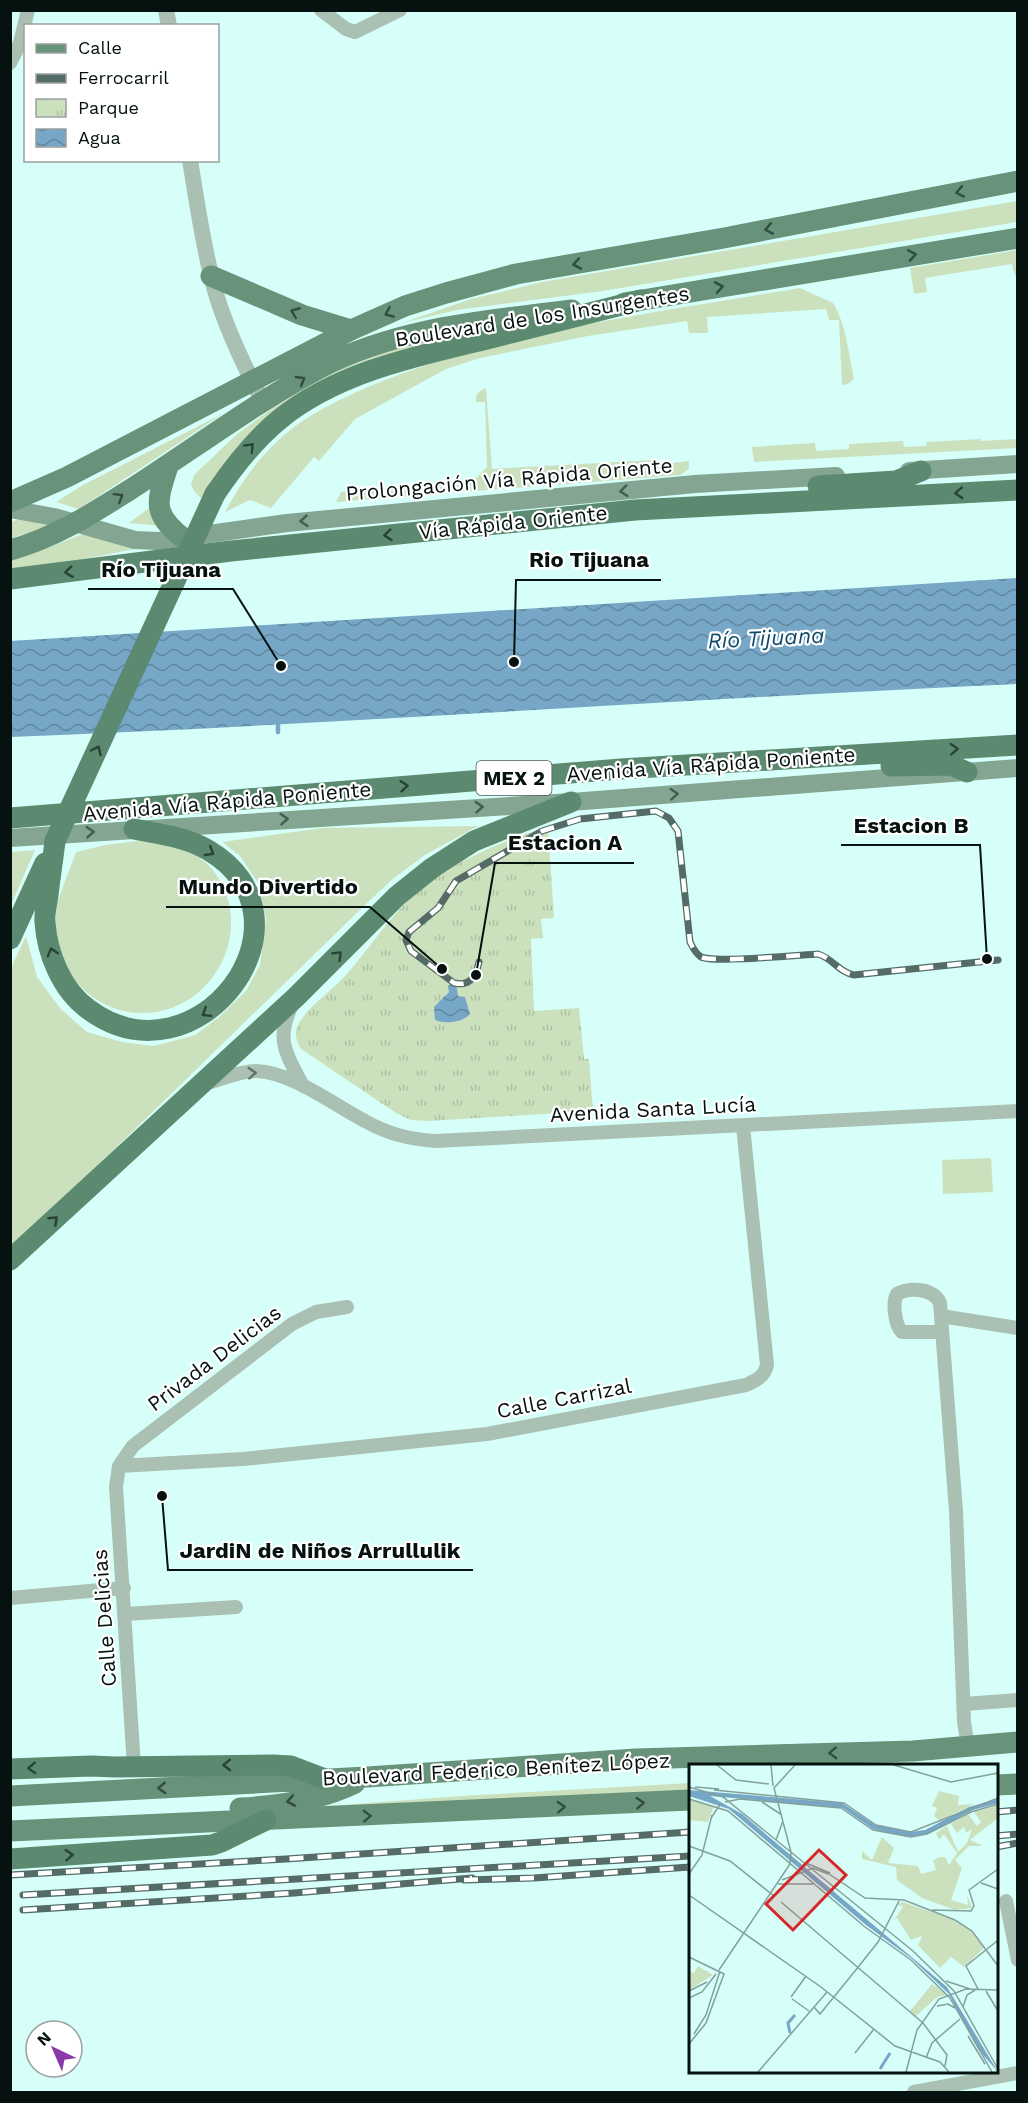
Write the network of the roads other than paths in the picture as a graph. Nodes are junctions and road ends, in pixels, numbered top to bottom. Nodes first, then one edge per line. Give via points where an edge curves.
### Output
1 (321, 10) edge
2 (400, 10) edge
3 (24, 26) edge
4 (10, 63) edge
5 (190, 162) edge
6 (1017, 181) edge
7 (1017, 238) edge
8 (212, 276) junction
9 (641, 300) junction
10 (351, 330) junction
11 (252, 381) junction
12 (263, 402) junction
13 (1017, 464) edge
14 (168, 465) junction
15 (921, 471) junction
16 (1017, 490) edge
17 (10, 502) edge
18 (10, 509) edge
19 (635, 510) junction
20 (76, 524) junction
21 (183, 538) junction
22 (10, 550) edge
23 (10, 579) edge
24 (1017, 745) edge
25 (763, 760) junction
26 (1017, 768) edge
27 (967, 772) junction
28 (570, 802) junction
29 (10, 818) edge
30 (135, 829) junction
31 (10, 838) edge
32 (55, 841) junction
33 (10, 939) edge
34 (296, 997) junction
35 (200, 1085) junction
36 (303, 1086) junction
37 (1017, 1112) edge
38 (743, 1126) junction
39 (10, 1260) edge
40 (347, 1307) dead end
41 (941, 1316) junction
42 (1017, 1328) edge
43 (941, 1332) junction
44 (119, 1466) junction
45 (124, 1588) junction
46 (10, 1598) edge
47 (236, 1607) dead end
48 (126, 1614) junction
49 (1017, 1700) edge
50 (964, 1704) junction
51 (1017, 1742) edge
52 (968, 1747) junction
53 (946, 1749) junction
54 (877, 1764) edge
55 (134, 1767) junction
56 (10, 1769) edge
57 (367, 1777) junction
58 (325, 1779) junction
59 (1017, 1784) edge
60 (998, 1785) edge
61 (10, 1797) edge
62 (689, 1800) edge
63 (10, 1818) edge
64 (266, 1820) junction
65 (10, 1831) edge
66 (10, 1859) edge
67 (1006, 1901) dead end
68 (1017, 1960) edge
69 (1017, 2073) edge
70 (914, 2092) edge

1 - 2 street via 356,32
3 - 4 street
5 - 8 street
6 -> 10 main road, Boulevard de los Insurgentes via 516,274 405,306
9 -> 7 main road, Boulevard de los Insurgentes
10 -> 8 main road via 302,315
8 - 11 street via 222,312
12 -> 9 main road, Boulevard de los Insurgentes via 322,368 374,344 410,334
32 -> 9 highway, bridge via 215,494 235,465 281,418 338,384 383,367
10 - 11 main road, Boulevard de los Insurgentes
11 - 12 street
11 - 17 main road, Boulevard de los Insurgentes via 67,477
12 - 14 main road, Boulevard de los Insurgentes
13 - 15 main road, Prolongación Vía Rápida Oriente
20 -> 14 main road, Boulevard de los Insurgentes
14 - 21 main road via 159,508 168,527
15 - 19 highway via 896,481 667,497
15 -> 21 main road, Prolongación Vía Rápida Oriente via 695,484 287,523
16 -> 19 highway, Vía Rápida Oriente
18 - 20 main road, Prolongación Vía Rápida Oriente
19 -> 23 highway, Vía Rápida Oriente via 231,551
20 - 21 main road, Prolongación Vía Rápida Oriente via 135,540
20 - 22 main road, Boulevard de los Insurgentes
25 -> 24 highway, Avenida Vía Rápida Poniente / MEX 2
25 - 27 highway via 776,767 951,765
29 -> 25 highway, Avenida Vía Rápida Poniente / MEX 2
26 - 27 main road, Avenida Vía Rápida Poniente
28 -> 27 main road, Avenida Vía Rápida Poniente
30 -> 28 main road, Avenida Vía Rápida Poniente
34 -> 28 highway via 397,896 432,868 474,841
31 -> 30 main road, Avenida Vía Rápida Poniente
30 -> 32 highway via 193,842 220,858 244,884 254,921 248,965 234,988 214,1008 195,1019 156,1030 107,1022 79,1002 66,986 47,939 44,920
32 - 33 highway
34 - 35 highway
34 - 36 street via 282,1035
35 -> 36 street, Avenida Santa Lucía via 255,1071
39 -> 35 highway
36 - 38 street, Avenida Santa Lucía via 366,1122 409,1139 435,1141
37 - 38 street, Avenida Santa Lucía
38 - 44 street, Calle Carrizal via 767,1365 765,1373 756,1380 486,1434 243,1459
40 - 44 street, Privada Delicias via 316,1312 292,1324 134,1446
41 - 42 street
41 - 43 street
41 - 43 street via 938,1299 931,1292 897,1294 897,1324 902,1332
43 - 50 street via 956,1511
44 - 45 street, Calle Delicias via 116,1487
45 - 46 street
45 - 48 street, Calle Delicias
47 - 48 street
48 - 55 street, Calle Delicias
49 - 50 street
50 - 52 street
51 - 52 main road, Boulevard Federico Benítez López
52 - 53 main road, Boulevard Federico Benítez López
53 - 54 main road
53 -> 57 main road, Boulevard Federico Benítez López via 636,1759
55 -> 56 highway
58 -> 55 highway via 291,1766
57 - 58 main road, Boulevard Federico Benítez López
57 -> 63 main road via 331,1793 254,1807
58 -> 61 main road, Boulevard Federico Benítez López
59 - 60 main road
64 -> 62 main road, Boulevard Federico Benítez López
64 - 65 main road, Boulevard Federico Benítez López
66 -> 64 highway via 212,1845
67 - 68 street
69 - 70 street

